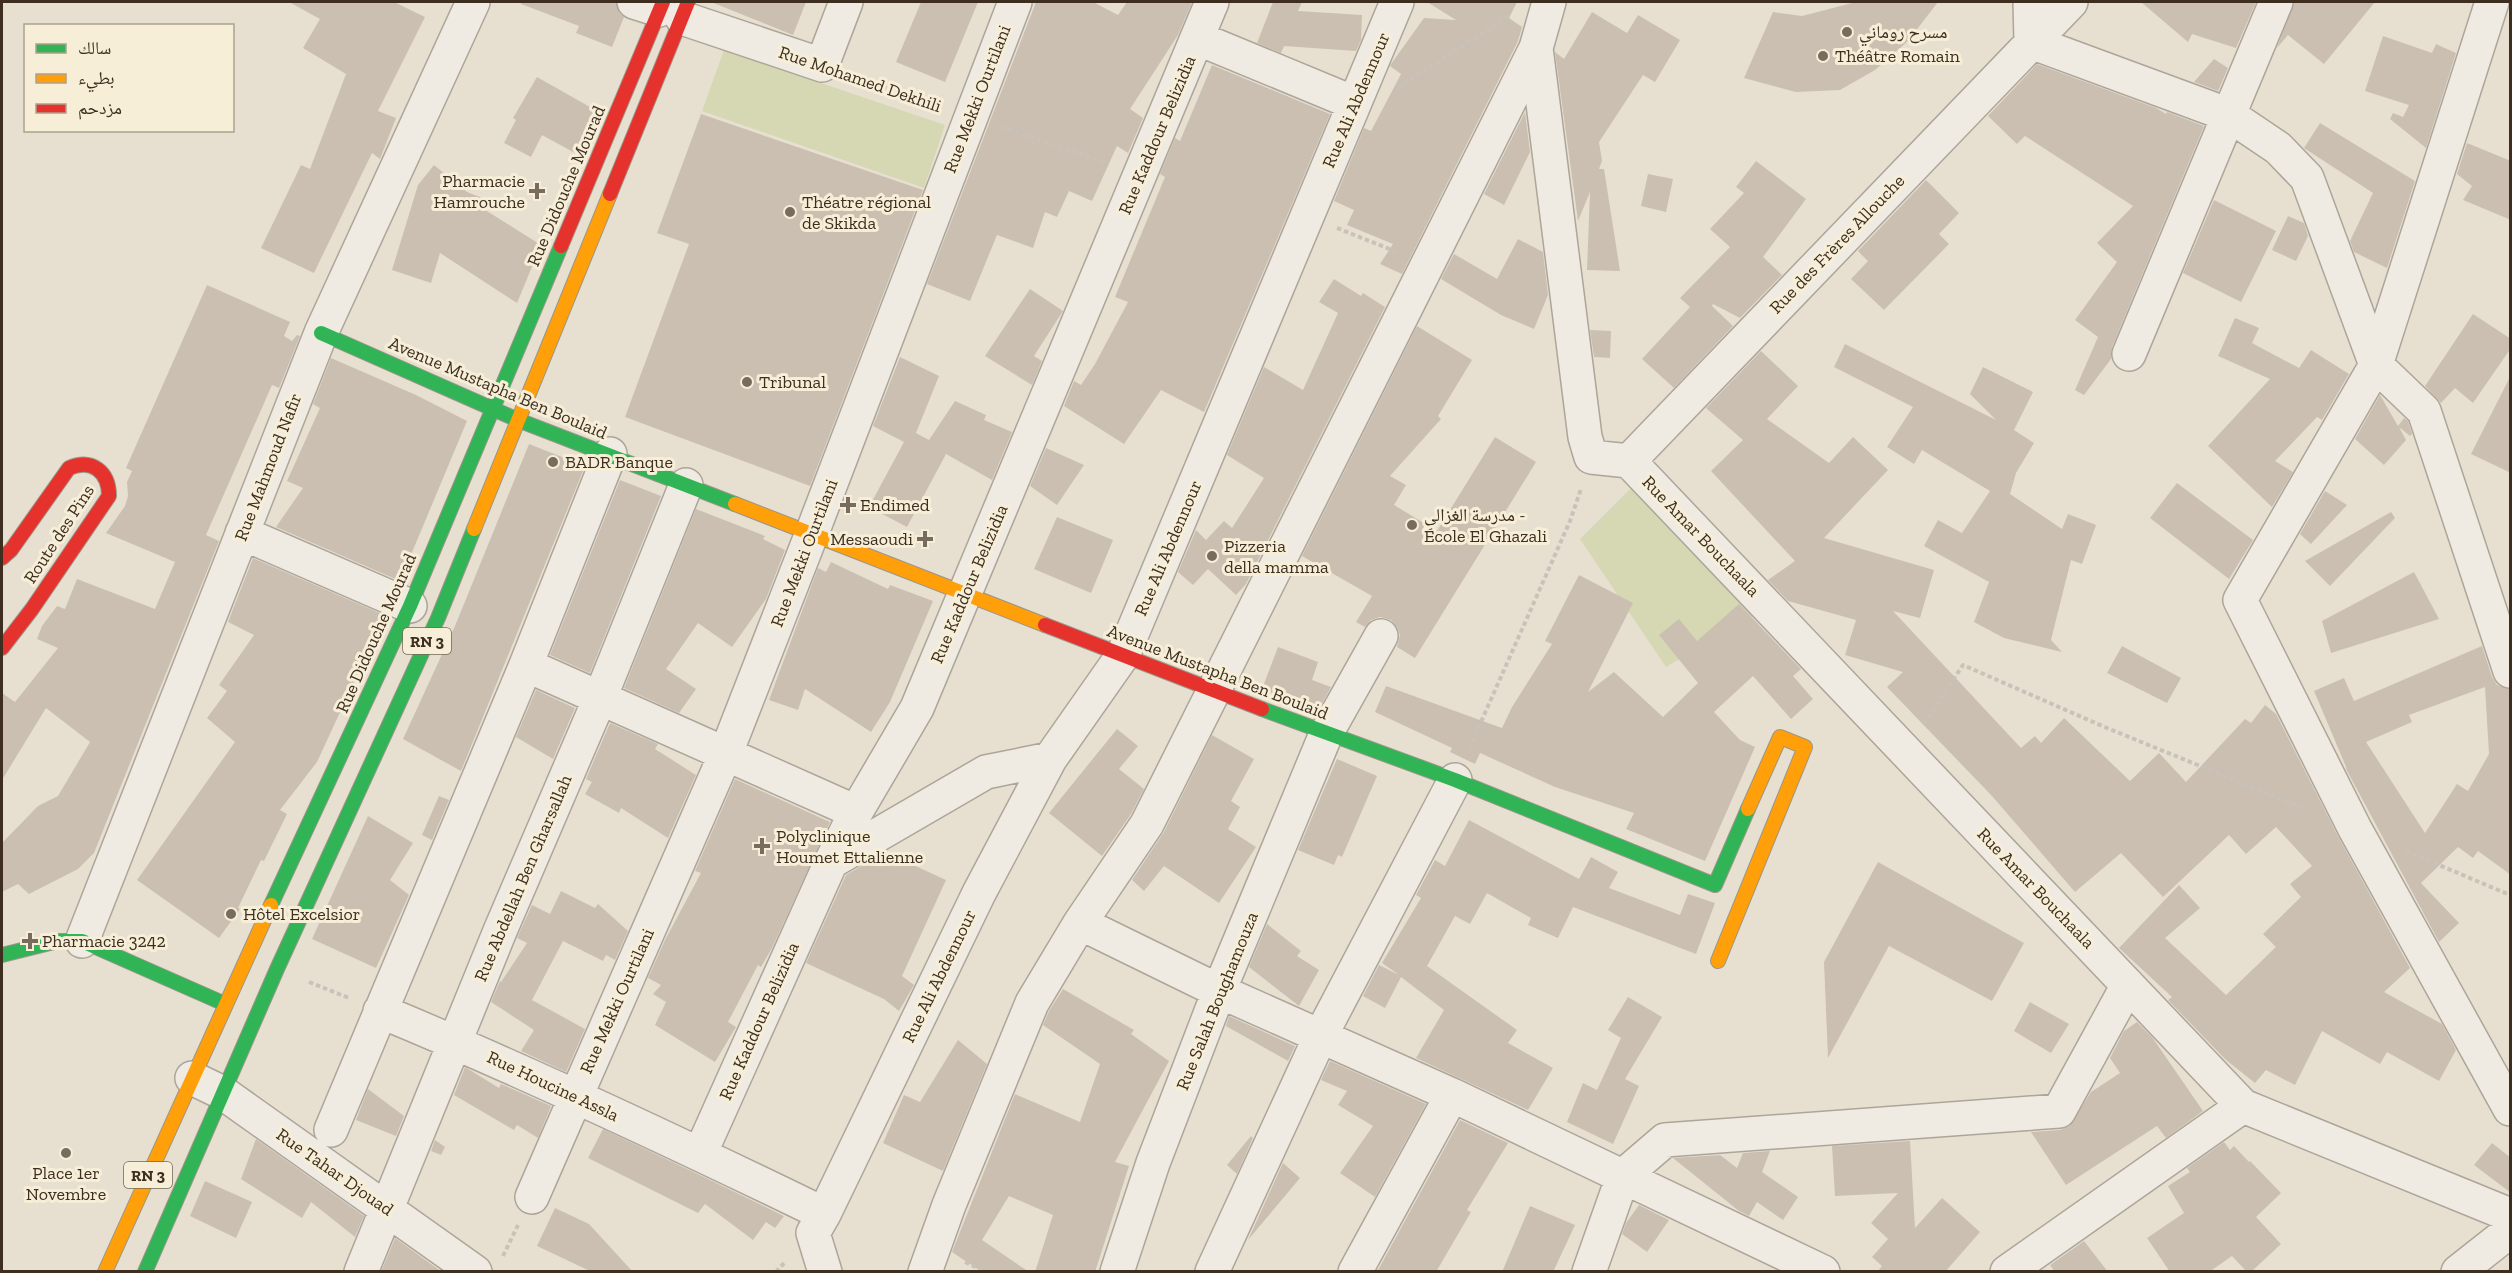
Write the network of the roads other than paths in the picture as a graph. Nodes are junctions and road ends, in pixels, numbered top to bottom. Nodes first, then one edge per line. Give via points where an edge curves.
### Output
1 (473, 2) edge
2 (846, 2) edge
3 (1015, 2) edge
4 (1212, 2) edge
5 (1397, 2) edge
6 (1549, 2) edge
7 (2030, 2) edge
8 (2071, 2) edge
9 (2276, 2) edge
10 (2492, 2) edge
11 (665, 7) edge
12 (1197, 38) junction
13 (2031, 42) junction
14 (1536, 48) junction
15 (1354, 103) junction
16 (2229, 115) junction
17 (321, 333) junction
18 (2129, 354) dead end
19 (2376, 364) junction
20 (492, 408) junction
21 (518, 420) junction
22 (610, 454) junction
23 (1629, 461) junction
24 (686, 485) junction
25 (242, 533) junction
26 (812, 533) junction
27 (2, 558) edge
28 (966, 593) junction
29 (410, 606) junction
30 (1381, 636) dead end
31 (2, 648) edge
32 (1123, 655) junction
33 (526, 665) junction
34 (2511, 671) edge
35 (1215, 690) junction
36 (600, 698) junction
37 (1326, 734) junction
38 (726, 753) junction
39 (1050, 759) junction
40 (1455, 780) junction
41 (856, 812) junction
42 (831, 862) junction
43 (1080, 923) junction
44 (82, 941) junction
45 (2, 955) edge
46 (1718, 961) dead end
47 (2128, 984) junction
48 (1220, 991) junction
49 (225, 1004) junction
50 (380, 1011) junction
51 (1321, 1035) junction
52 (455, 1042) junction
53 (192, 1078) junction
54 (223, 1093) junction
55 (1452, 1095) junction
56 (575, 1097) junction
57 (2243, 1106) junction
58 (2511, 1109) edge
59 (331, 1130) dead end
60 (700, 1154) junction
61 (1623, 1176) junction
62 (532, 1197) road end
63 (387, 1208) junction
64 (2511, 1215) edge
65 (818, 1224) junction
66 (2511, 1231) edge
67 (488, 1266) edge
68 (105, 1272) edge
69 (145, 1272) edge
70 (361, 1272) edge
71 (825, 1272) edge
72 (926, 1272) edge
73 (1117, 1272) edge
74 (1212, 1272) edge
75 (1355, 1272) edge
76 (1589, 1272) edge
77 (1823, 1272) edge
78 (2007, 1272) edge
79 (2458, 1272) edge

1 - 17 street, Rue Mahmoud Nafir
2 - 11 street, Rue Mohamed Dekhili via 822,65
3 - 26 street, Rue Mekki Ourtilani
4 - 12 street, Rue Kaddour Belizidia
5 - 15 street, Rue Ali Abdennour
6 - 14 street
7 - 13 street
8 - 13 street, Rue des Frères Allouche
9 - 16 street
10 - 19 street
11 - 20 main road, Rue Didouche Mourad / RN 3
11 - 21 main road, RN 3
12 - 15 street
12 - 28 street, Rue Kaddour Belizidia
13 - 16 street
13 - 23 street, Rue des Frères Allouche
14 - 23 street via 1585,437 1592,457
14 - 35 street
15 - 32 street, Rue Ali Abdennour
16 - 18 street
16 - 19 street via 2278,148 2307,178
17 - 20 main road, Avenue Mustapha Ben Boulaid
17 - 25 street, Rue Mahmoud Nafir
19 - 34 street via 2424,411
19 - 58 street via 2240,600 2355,829
20 - 21 main road, Avenue Mustapha Ben Boulaid
20 - 29 main road, Rue Didouche Mourad / RN 3
21 - 22 main road, Avenue Mustapha Ben Boulaid
21 - 54 main road, RN 3 via 438,618
22 - 24 main road, Avenue Mustapha Ben Boulaid
22 - 33 street
23 - 47 street, Rue Amar Bouchaala
24 - 26 main road, Avenue Mustapha Ben Boulaid
24 - 36 street, Rue Abdellah Ben Gharsallah
25 - 29 street
25 - 44 street, Rue Mahmoud Nafir
26 - 28 main road, Avenue Mustapha Ben Boulaid
26 - 38 street, Rue Mekki Ourtilani
27 - 31 main road, Route des Pins via 69,468 85,464 96,466 105,474 110,496
28 - 32 main road, Avenue Mustapha Ben Boulaid
28 - 41 street, Rue Kaddour Belizidia via 917,708
29 - 49 main road, Rue Didouche Mourad / RN 3
30 - 37 street, Rue Salah Boughamouza
32 - 35 main road, Avenue Mustapha Ben Boulaid
32 - 39 street, Rue Ali Abdennour
33 - 36 street
33 - 50 street
35 - 37 main road, Avenue Mustapha Ben Boulaid
35 - 43 street via 1147,824
36 - 38 street
36 - 52 street, Rue Abdellah Ben Gharsallah
37 - 40 main road, Avenue Mustapha Ben Boulaid
37 - 48 street, Rue Salah Boughamouza
38 - 41 street
38 - 56 street, Rue Mekki Ourtilani
39 - 42 street via 986,772
39 - 65 street, Rue Ali Abdennour via 979,893
40 - 46 main road, Avenue Mustapha Ben Boulaid via 1715,885 1780,737 1805,747
40 - 51 street
41 - 42 street, Rue Kaddour Belizidia
42 - 60 street, Rue Kaddour Belizidia
43 - 48 street
43 - 72 street via 1032,1003 948,1205
44 - 45 main road via 58,941
44 - 49 main road
47 - 57 street, Rue Amar Bouchaala
47 - 61 street via 2059,1111 1665,1140
48 - 51 street
48 - 73 street, Rue Salah Boughamouza via 1153,1163
49 - 53 main road, Rue Didouche Mourad / RN 3
50 - 52 street, Rue Houcine Assla
50 - 59 street
51 - 55 street
51 - 74 street
52 - 56 street, Rue Houcine Assla
52 - 63 street, Rue Abdellah Ben Gharsallah
53 - 54 street, Rue Tahar Djouad
53 - 68 main road, Rue Didouche Mourad / RN 3
54 - 63 street, Rue Tahar Djouad
54 - 69 main road, RN 3
55 - 61 street
55 - 75 street
56 - 60 street, Rue Houcine Assla
56 - 62 street, Rue Mekki Ourtilani
57 - 64 street, Rue Amar Bouchaala
57 - 78 street
60 - 65 street, Rue Houcine Assla
61 - 76 street
61 - 77 street
63 - 67 street, Rue Tahar Djouad
63 - 70 street, Rue Abdellah Ben Gharsallah
65 - 71 street
66 - 79 street

